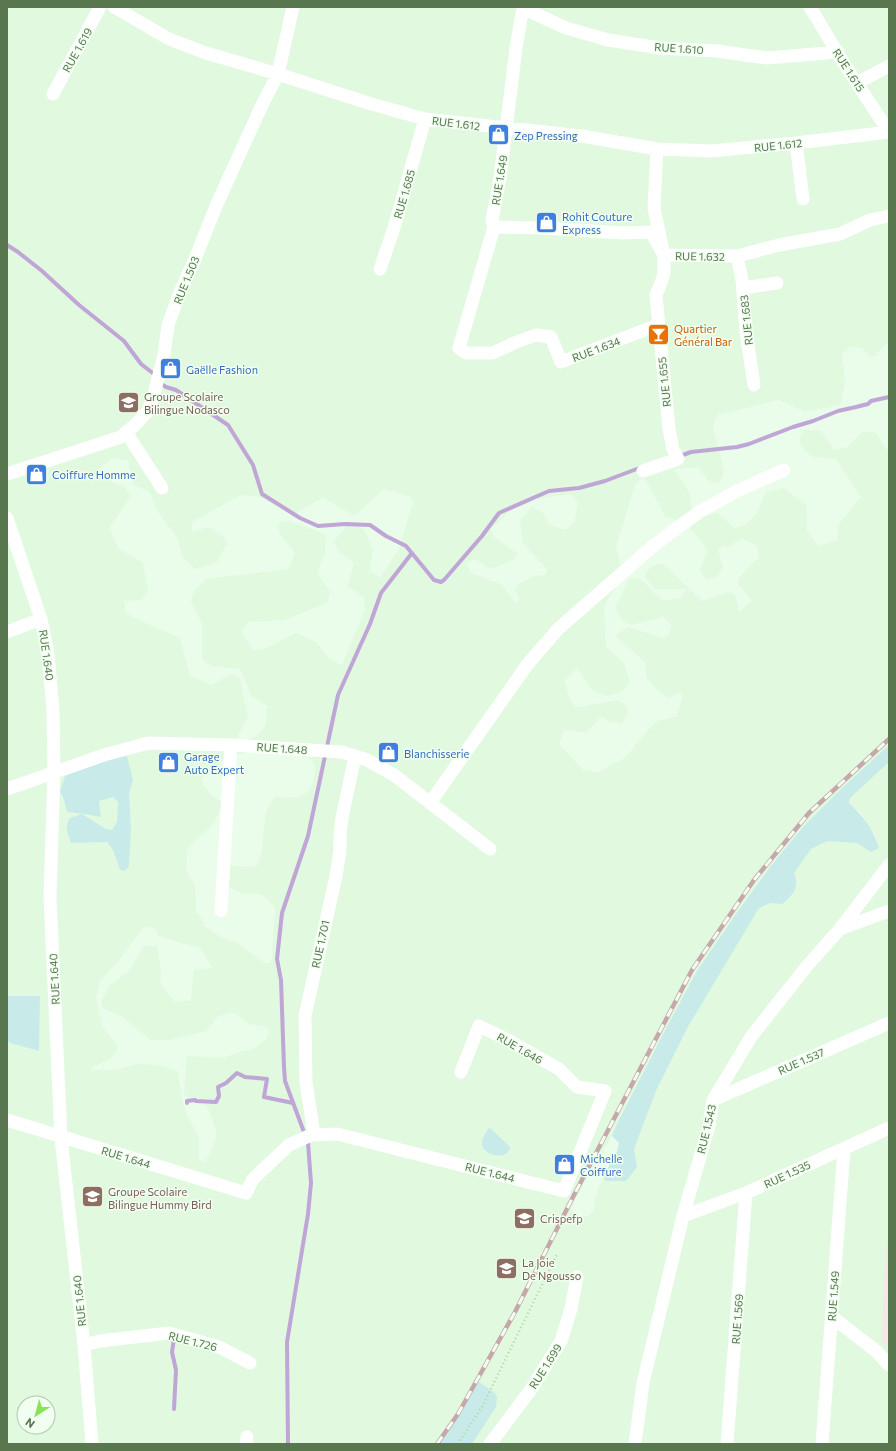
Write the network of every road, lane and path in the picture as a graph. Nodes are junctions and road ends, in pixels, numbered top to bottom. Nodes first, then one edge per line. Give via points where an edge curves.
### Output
1 (100, 7) edge
2 (114, 7) edge
3 (293, 7) edge
4 (523, 7) edge
5 (528, 7) edge
6 (810, 7) edge
7 (838, 52) junction
8 (889, 66) edge
9 (278, 74) junction
10 (857, 84) junction
11 (53, 94) dead end
12 (425, 119) junction
13 (506, 129) junction
14 (889, 132) edge
15 (796, 143) junction
16 (657, 148) junction
17 (803, 199) dead end
18 (889, 216) edge
19 (494, 227) junction
20 (664, 255) junction
21 (737, 256) junction
22 (380, 269) dead end
23 (777, 283) dead end
24 (743, 288) junction
25 (658, 325) junction
26 (459, 348) joint
27 (754, 385) dead end
28 (126, 432) junction
29 (784, 470) dead end
30 (643, 471) dead end
31 (7, 474) edge
32 (162, 488) dead end
33 (7, 518) edge
34 (42, 619) junction
35 (7, 632) edge
36 (232, 745) junction
37 (355, 756) junction
38 (54, 772) junction
39 (7, 789) edge
40 (430, 803) junction
41 (490, 849) dead end
42 (889, 865) edge
43 (221, 911) dead end
44 (889, 911) edge
45 (839, 930) junction
46 (889, 1023) edge
47 (461, 1072) dead end
48 (604, 1091) joint
49 (712, 1100) junction
50 (7, 1120) edge
51 (889, 1128) edge
52 (309, 1136) junction
53 (62, 1138) junction
54 (844, 1148) junction
55 (746, 1193) junction
56 (683, 1216) junction
57 (557, 1254) dead end
58 (577, 1277) dead end
59 (831, 1316) junction
60 (84, 1345) junction
61 (250, 1363) dead end
62 (889, 1365) edge
63 (92, 1444) edge
64 (458, 1444) edge
65 (490, 1444) edge
66 (635, 1444) edge
67 (727, 1444) edge
68 (822, 1444) edge

1 - 11 street, RUE 1.619
2 - 9 street, RUE 1.612 via 169,39 206,53
3 - 9 street, RUE 1.503
4 - 13 street, RUE 1.649
5 - 7 street, RUE 1.610 via 529,11 566,28 608,40 660,48 717,50 766,58
6 - 7 street, RUE 1.615
7 - 10 street, RUE 1.615
8 - 10 street
9 - 12 street, RUE 1.612
9 - 28 street, RUE 1.503 via 216,206 181,290 168,326 164,354 148,411
10 - 14 street, RUE 1.615
12 - 13 street, RUE 1.612
12 - 22 street, RUE 1.685
13 - 16 street, RUE 1.612 via 582,136
13 - 19 street, RUE 1.649 via 492,220
14 - 15 street, RUE 1.612
15 - 16 street, RUE 1.612 via 711,151
15 - 17 street
16 - 20 street, RUE 1.655 via 654,208
18 - 21 street, RUE 1.632 via 870,220 840,234
19 - 20 street, RUE 1.632 via 651,232
19 - 26 street, RUE 1.649
20 - 21 street, RUE 1.632
20 - 25 street, RUE 1.655 via 664,273 656,295
21 - 24 street, RUE 1.683
23 - 24 street
24 - 27 street, RUE 1.683
25 - 26 street, RUE 1.634 via 562,362 551,336 536,336 514,342 493,353 466,353
25 - 30 street, RUE 1.655 via 669,429 678,459
28 - 31 street, RUE 1.503 via 121,437
28 - 32 street
29 - 40 street via 699,512 653,546 558,629 527,665
33 - 34 street, RUE 1.640
34 - 35 street
34 - 38 street, RUE 1.640 via 53,710
36 - 37 street, RUE 1.648 via 342,752
36 - 38 street, RUE 1.648 via 148,743
36 - 43 street
37 - 40 street, RUE 1.648 via 394,775
37 - 52 street, RUE 1.701 via 342,818 336,876 305,1016
38 - 39 street, RUE 1.648
38 - 53 street, RUE 1.640 via 50,897
40 - 41 street, RUE 1.648
42 - 45 street, RUE 1.543
44 - 45 street
45 - 49 street, RUE 1.543 via 750,1037
46 - 49 street, RUE 1.537
47 - 48 street, RUE 1.646 via 479,1026 558,1069 578,1087
48 - 52 street, RUE 1.644 via 564,1191 337,1134
49 - 56 street, RUE 1.543 via 709,1126
50 - 53 street, RUE 1.644
51 - 54 street, RUE 1.535
52 - 53 street, RUE 1.644 via 289,1145 253,1179 246,1193
53 - 60 street, RUE 1.640
54 - 55 street, RUE 1.535
54 - 59 street, RUE 1.549
55 - 56 street, RUE 1.535
55 - 67 street, RUE 1.569
56 - 66 street, RUE 1.543 via 643,1382
57 - 64 path via 484,1405
58 - 65 street, RUE 1.699 via 561,1341 532,1388
59 - 62 street
59 - 68 street, RUE 1.549
60 - 61 street, RUE 1.726 via 169,1334 219,1347
60 - 63 street, RUE 1.640

